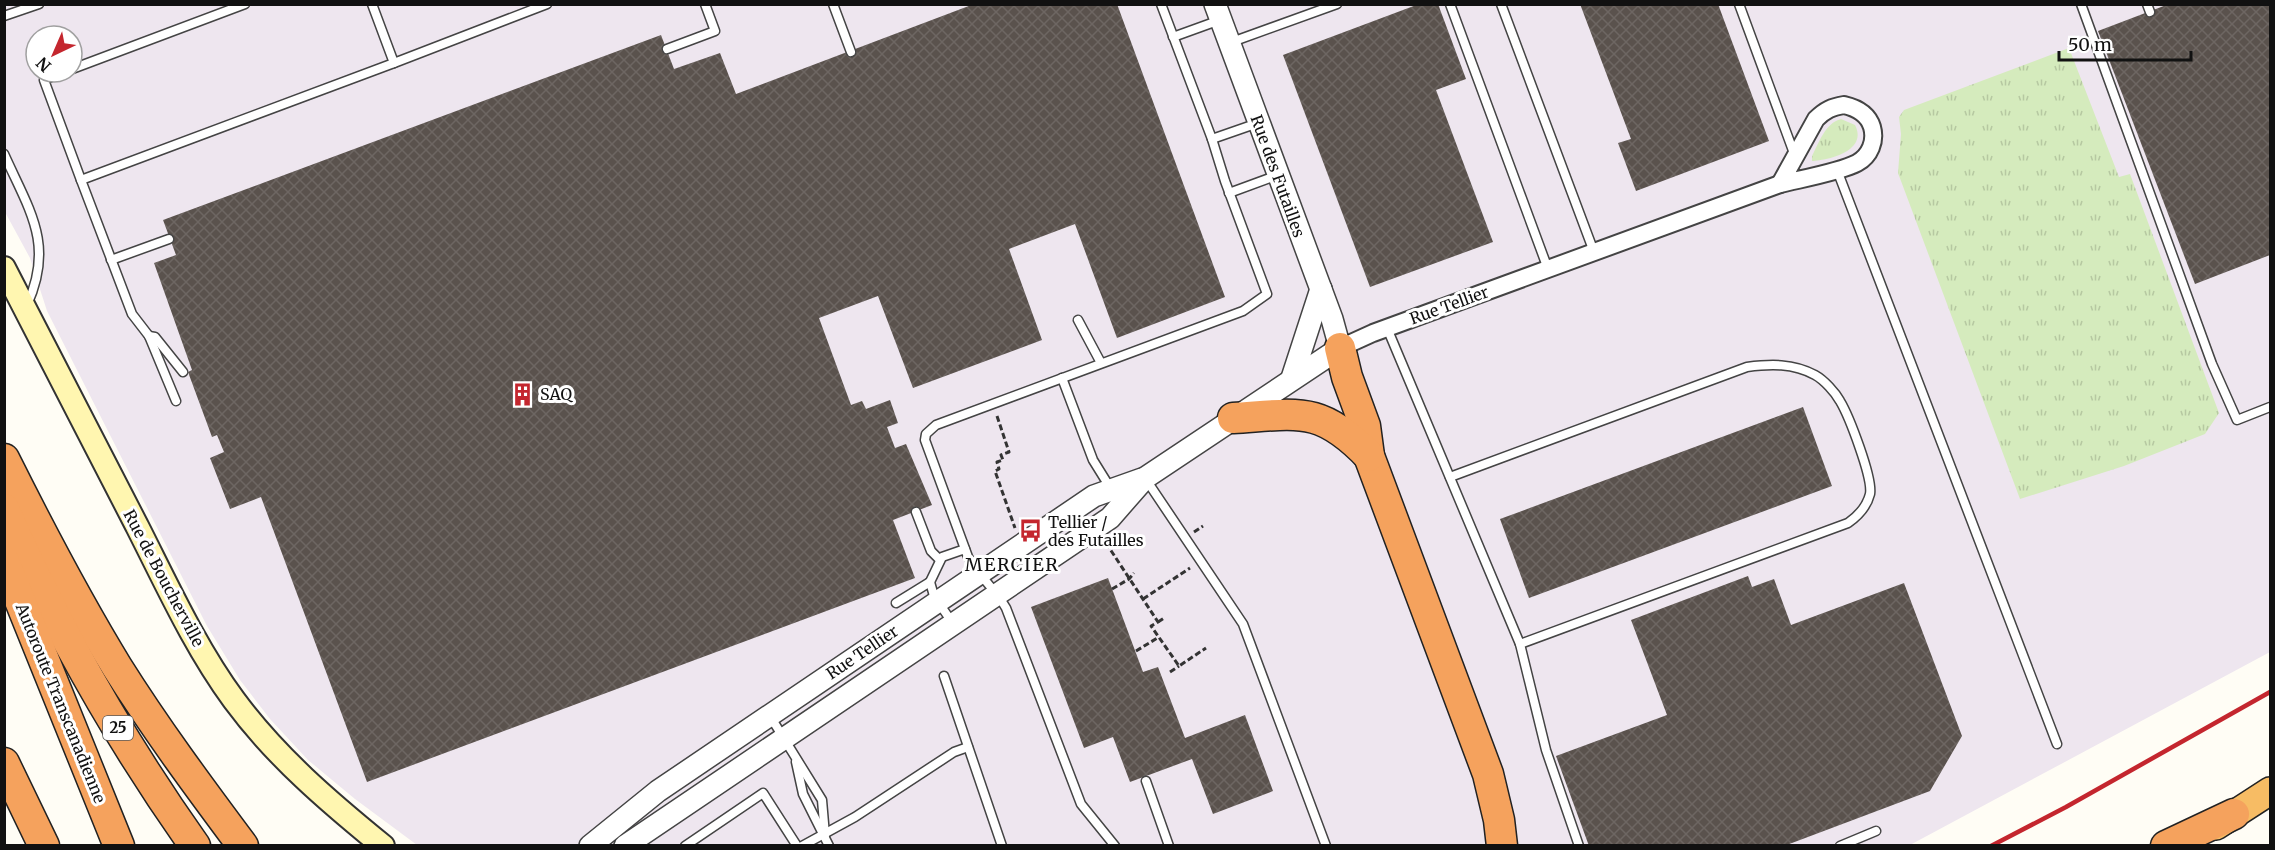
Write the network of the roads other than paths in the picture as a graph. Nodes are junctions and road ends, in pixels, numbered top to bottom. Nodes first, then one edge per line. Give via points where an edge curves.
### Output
1 (39, 4) edge
2 (245, 4) edge
3 (372, 4) edge
4 (547, 4) edge
5 (705, 4) edge
6 (833, 4) edge
7 (1161, 4) edge
8 (1337, 4) edge
9 (1450, 4) edge
10 (1501, 4) edge
11 (1739, 4) edge
12 (2081, 4) edge
13 (1217, 12) edge
14 (4, 16) edge
15 (1173, 37) junction
16 (1229, 43) junction
17 (667, 49) dead end
18 (851, 52) dead end
19 (394, 63) junction
20 (84, 64) edge
21 (45, 84) edge
22 (1258, 123) junction
23 (1212, 139) junction
24 (4, 154) edge
25 (1795, 157) junction
26 (1837, 170) junction
27 (1278, 175) junction
28 (81, 180) junction
29 (1780, 184) junction
30 (1229, 193) junction
31 (169, 239) dead end
32 (1594, 252) junction
33 (111, 260) junction
34 (4, 268) edge
35 (1548, 269) junction
36 (1321, 289) junction
37 (25, 308) junction
38 (1078, 320) dead end
39 (1388, 328) junction
40 (149, 336) junction
41 (1340, 348) junction
42 (1101, 363) junction
43 (183, 372) dead end
44 (1062, 378) junction
45 (1292, 378) junction
46 (176, 401) dead end
47 (2271, 407) edge
48 (1233, 418) junction
49 (1369, 456) junction
50 (4, 459) edge
51 (1450, 477) junction
52 (1145, 478) junction
53 (1117, 497) junction
54 (4, 509) edge
55 (916, 512) dead end
56 (965, 549) junction
57 (940, 560) junction
58 (4, 561) edge
59 (979, 574) junction
60 (930, 582) junction
61 (998, 595) junction
62 (938, 602) junction
63 (896, 603) dead end
64 (954, 625) junction
65 (1520, 644) junction
66 (944, 676) dead end
67 (770, 716) junction
68 (785, 738) junction
69 (2056, 744) dead end
70 (968, 747) junction
71 (796, 758) junction
72 (4, 763) edge
73 (1146, 781) dead end
74 (2271, 791) edge
75 (2234, 814) junction
76 (1876, 831) dead end
77 (825, 835) junction
78 (1166, 845) edge
79 (44, 846) edge
80 (118, 846) edge
81 (195, 846) edge
82 (243, 846) edge
83 (383, 846) edge
84 (590, 846) edge
85 (625, 846) edge
86 (685, 846) edge
87 (797, 846) edge
88 (802, 846) edge
89 (829, 846) edge
90 (1002, 846) edge
91 (1115, 846) edge
92 (1326, 846) edge
93 (1502, 846) edge
94 (1579, 846) edge
95 (1840, 846) edge
96 (2166, 846) edge
97 (2185, 846) edge

1 - 14 lane
2 - 20 lane
3 - 19 lane
4 - 19 lane
5 - 17 lane via 715,30
6 - 18 lane
7 - 15 lane
8 - 16 lane
9 - 35 lane
10 - 32 lane
11 - 25 lane
12 - 47 lane via 2236,420
13 - 15 lane
13 - 16 street, Rue des Futailles
15 - 23 lane
16 - 22 street, Rue des Futailles
19 - 28 lane
21 - 28 lane
22 - 23 lane
22 - 27 street, Rue des Futailles
23 - 30 lane
24 - 37 lane via 39,242 36,286
25 - 26 street, Rue Tellier via 1824,111 1833,106 1854,107 1870,122 1873,140 1865,157
25 - 29 street, Rue Tellier
26 - 29 street, Rue Tellier
26 - 69 lane
27 - 30 lane
27 - 36 street, Rue des Futailles
28 - 33 lane
29 - 32 street, Rue Tellier
30 - 42 lane via 1267,294 1243,311
31 - 33 lane
32 - 35 street, Rue Tellier
33 - 40 lane via 132,314
34 - 37 main road, Rue de Boucherville
35 - 39 street, Rue Tellier
36 - 41 street, Rue des Futailles
36 - 45 street
37 - 83 main road, Rue de Boucherville via 183,616 221,680 290,765
38 - 42 lane
39 - 41 street, Rue Tellier
39 - 51 lane
40 - 43 lane via 155,337
40 - 46 lane
41 - 45 street, Rue Tellier
41 - 49 highway via 1365,426
42 - 44 lane
44 - 53 lane via 1093,460
44 - 56 lane via 936,425 926,434 932,462
45 - 48 street, Rue Tellier
48 - 49 highway via 1293,414 1314,417 1346,433
48 - 52 street, Rue Tellier
49 - 93 highway via 1480,751 1495,799
50 - 82 highway via 117,666 189,775
51 - 65 lane
51 - 65 lane via 1747,367 1775,365 1801,369 1817,375 1840,401 1868,476 1870,492 1857,517
52 - 53 street, Rue Tellier
52 - 92 lane via 1243,624
53 - 59 street, Rue Tellier via 1094,496
53 - 61 street, Rue Tellier via 1110,518
54 - 81 highway, Autoroute Transcanadienne / 25 via 84,672
55 - 57 lane via 932,551
56 - 57 lane
56 - 59 lane
57 - 60 lane
58 - 80 highway, Autoroute Transcanadienne
59 - 61 lane
59 - 62 street, Rue Tellier
60 - 62 lane
60 - 63 lane
61 - 64 street, Rue Tellier
61 - 91 lane via 1081,804
62 - 64 lane
62 - 67 street, Rue Tellier
64 - 68 street, Rue Tellier
65 - 94 lane via 1546,750
66 - 70 lane
67 - 68 lane
67 - 84 street, Rue Tellier via 658,791
68 - 71 lane
68 - 85 street, Rue Tellier
70 - 77 lane via 954,752
70 - 90 lane
71 - 77 lane via 803,794
71 - 77 lane via 822,800
72 - 79 highway
73 - 78 lane
74 - 75 highway
75 - 96 highway
75 - 97 highway
76 - 95 lane
77 - 88 lane
77 - 89 lane
86 - 87 lane via 763,793

